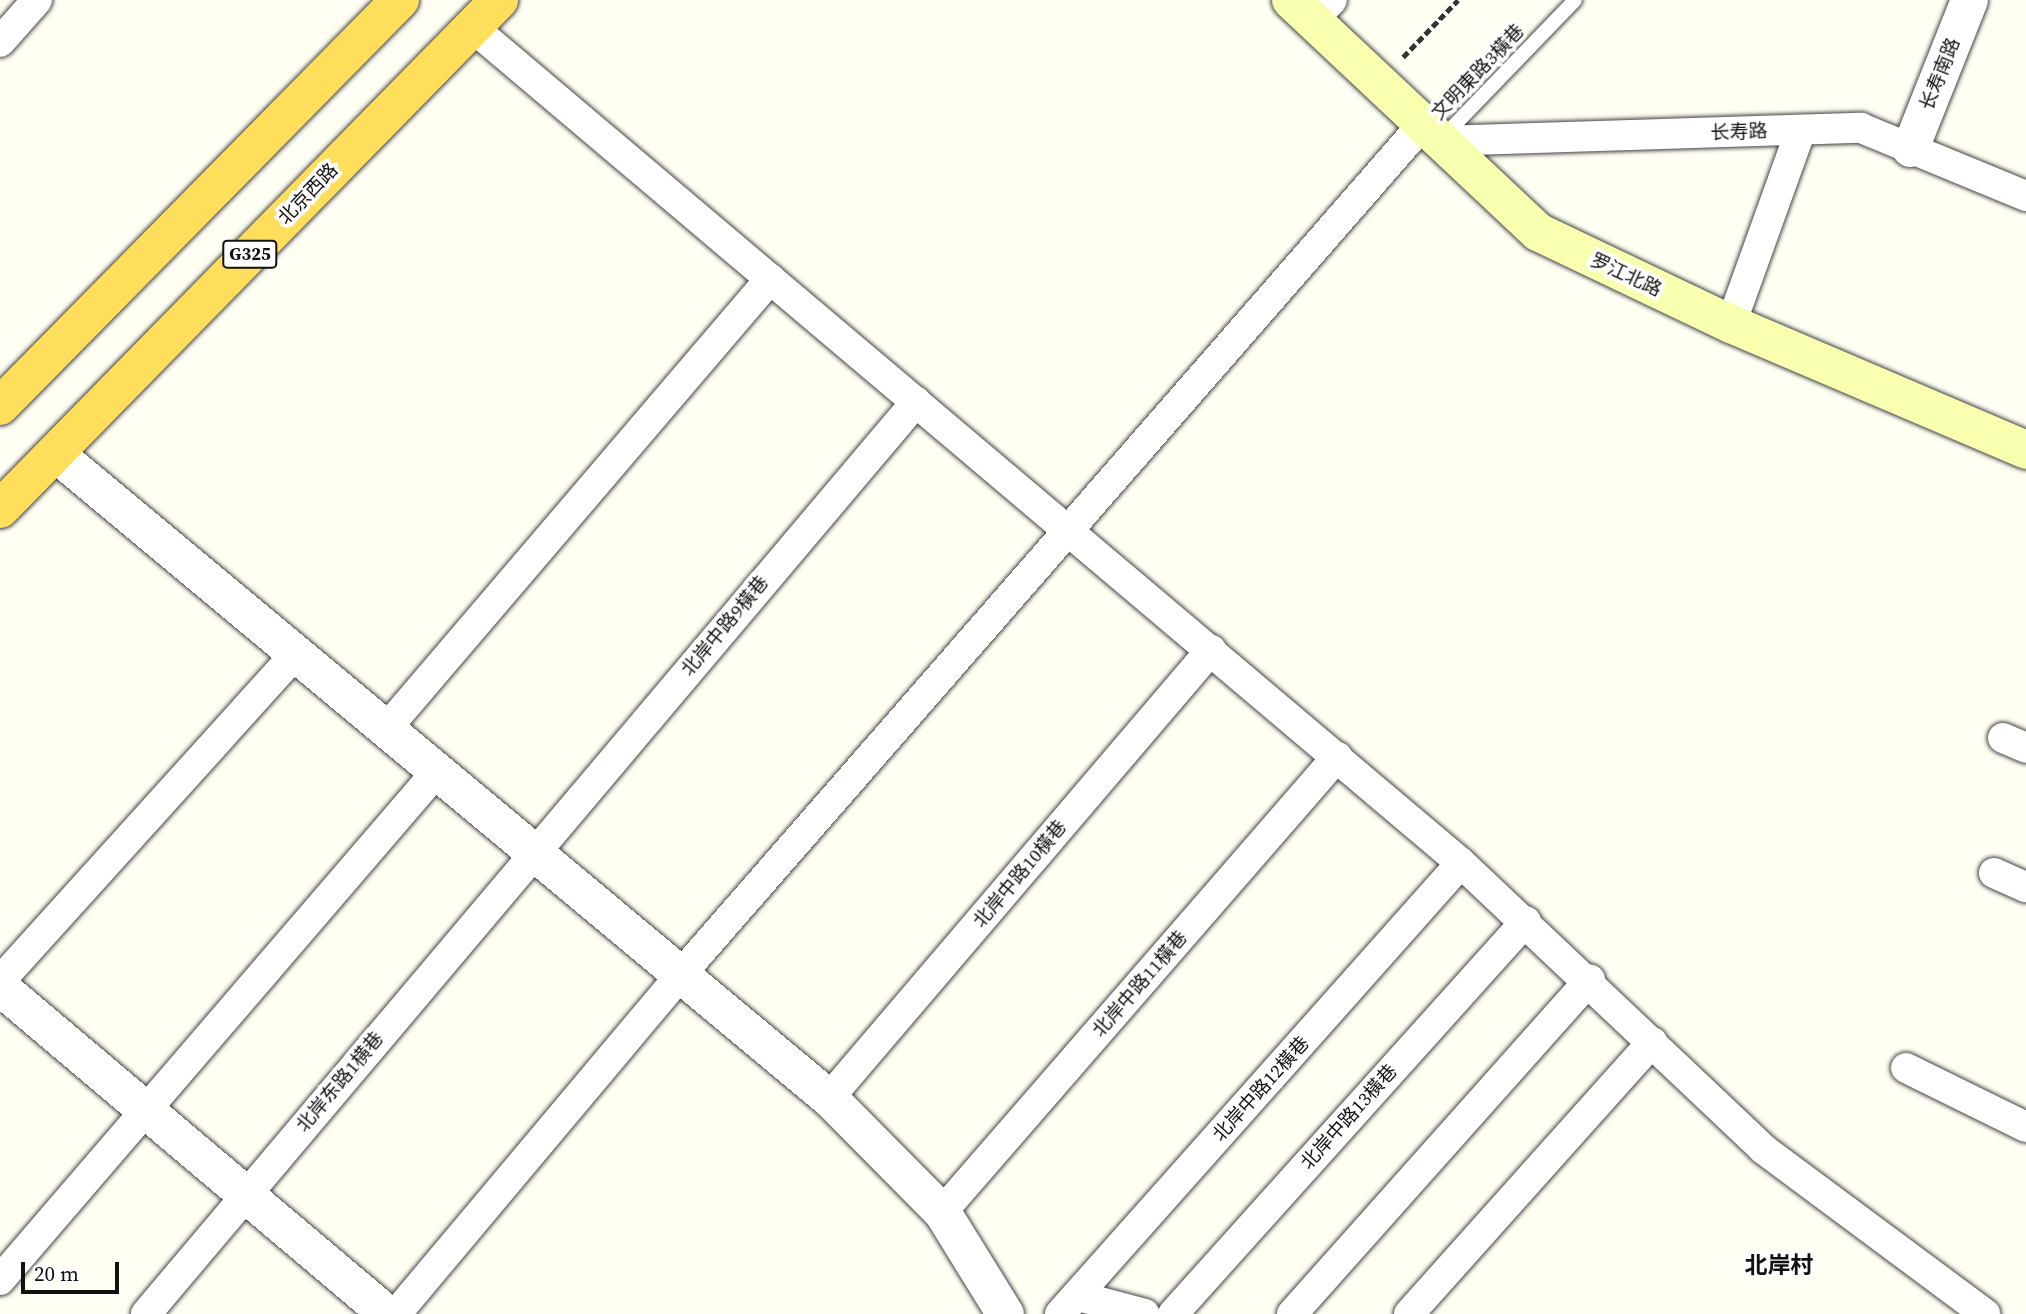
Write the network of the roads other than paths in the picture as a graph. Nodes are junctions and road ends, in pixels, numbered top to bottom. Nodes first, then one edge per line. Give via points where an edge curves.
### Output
1 (37, 0) edge
2 (400, 0) edge
3 (499, 0) edge
4 (1575, 0) edge
5 (1969, 0) edge
6 (1312, 7) edge
7 (472, 27) junction
8 (0, 41) edge
9 (1801, 130) junction
10 (1430, 133) junction
11 (1910, 148) junction
12 (2026, 196) edge
13 (770, 279) junction
14 (1731, 324) junction
15 (5, 392) edge
16 (916, 402) junction
17 (2026, 450) edge
18 (55, 453) junction
19 (0, 509) edge
20 (1068, 530) junction
21 (1211, 650) junction
22 (295, 654) junction
23 (386, 729) junction
24 (1337, 757) junction
25 (438, 771) junction
26 (535, 851) junction
27 (1461, 863) junction
28 (1994, 873) dead end
29 (2026, 887) edge
30 (1526, 921) junction
31 (682, 972) junction
32 (1590, 980) junction
33 (0, 981) edge
34 (0, 987) edge
35 (1652, 1042) junction
36 (1906, 1068) dead end
37 (829, 1098) junction
38 (148, 1112) junction
39 (2026, 1127) edge
40 (246, 1195) junction
41 (942, 1212) junction
42 (0, 1280) edge
43 (1069, 1305) edge
44 (146, 1314) edge
45 (387, 1314) edge
46 (396, 1314) edge
47 (1005, 1314) edge
48 (1145, 1314) edge
49 (1173, 1314) edge
50 (1292, 1314) edge
51 (1409, 1314) edge
52 (1985, 1314) edge

1 - 8 street
2 - 15 highway
3 - 7 highway, 北京西路 / G325
4 - 10 lane, 文明東路3橫巷
5 - 11 street, 长寿南路
6 - 10 main road, 罗江北路 via 1378,83
7 - 13 street
7 - 18 highway, 北京西路 / G325
9 - 10 street, 长寿路
9 - 11 street, 长寿路 via 1861,128
9 - 14 street
10 - 14 main road, 罗江北路 via 1538,232
10 - 20 street
11 - 12 street, 长寿路
13 - 16 street
13 - 23 street
14 - 17 main road, 罗江北路
16 - 20 street
16 - 26 street, 北岸中路9橫巷
18 - 19 highway, 北京西路 / G325
18 - 22 street
20 - 21 street
20 - 31 street
21 - 24 street
21 - 37 street, 北岸中路10橫巷
22 - 23 street
22 - 33 street
23 - 25 street
24 - 27 street
24 - 41 street, 北岸中路11橫巷
25 - 26 street
25 - 38 street
26 - 31 street
26 - 40 street, 北岸东路1横巷
27 - 30 street
27 - 43 street, 北岸中路12橫巷
28 - 29 street
30 - 32 street
30 - 49 street, 北岸中路13橫巷
31 - 37 street
31 - 46 street
32 - 35 street
32 - 50 street
34 - 38 street
35 - 51 street
35 - 52 street via 1763,1149
36 - 39 street
37 - 41 street
38 - 40 street
38 - 42 street
40 - 44 street, 北岸东路1横巷
40 - 45 street
41 - 47 street
43 - 48 street

